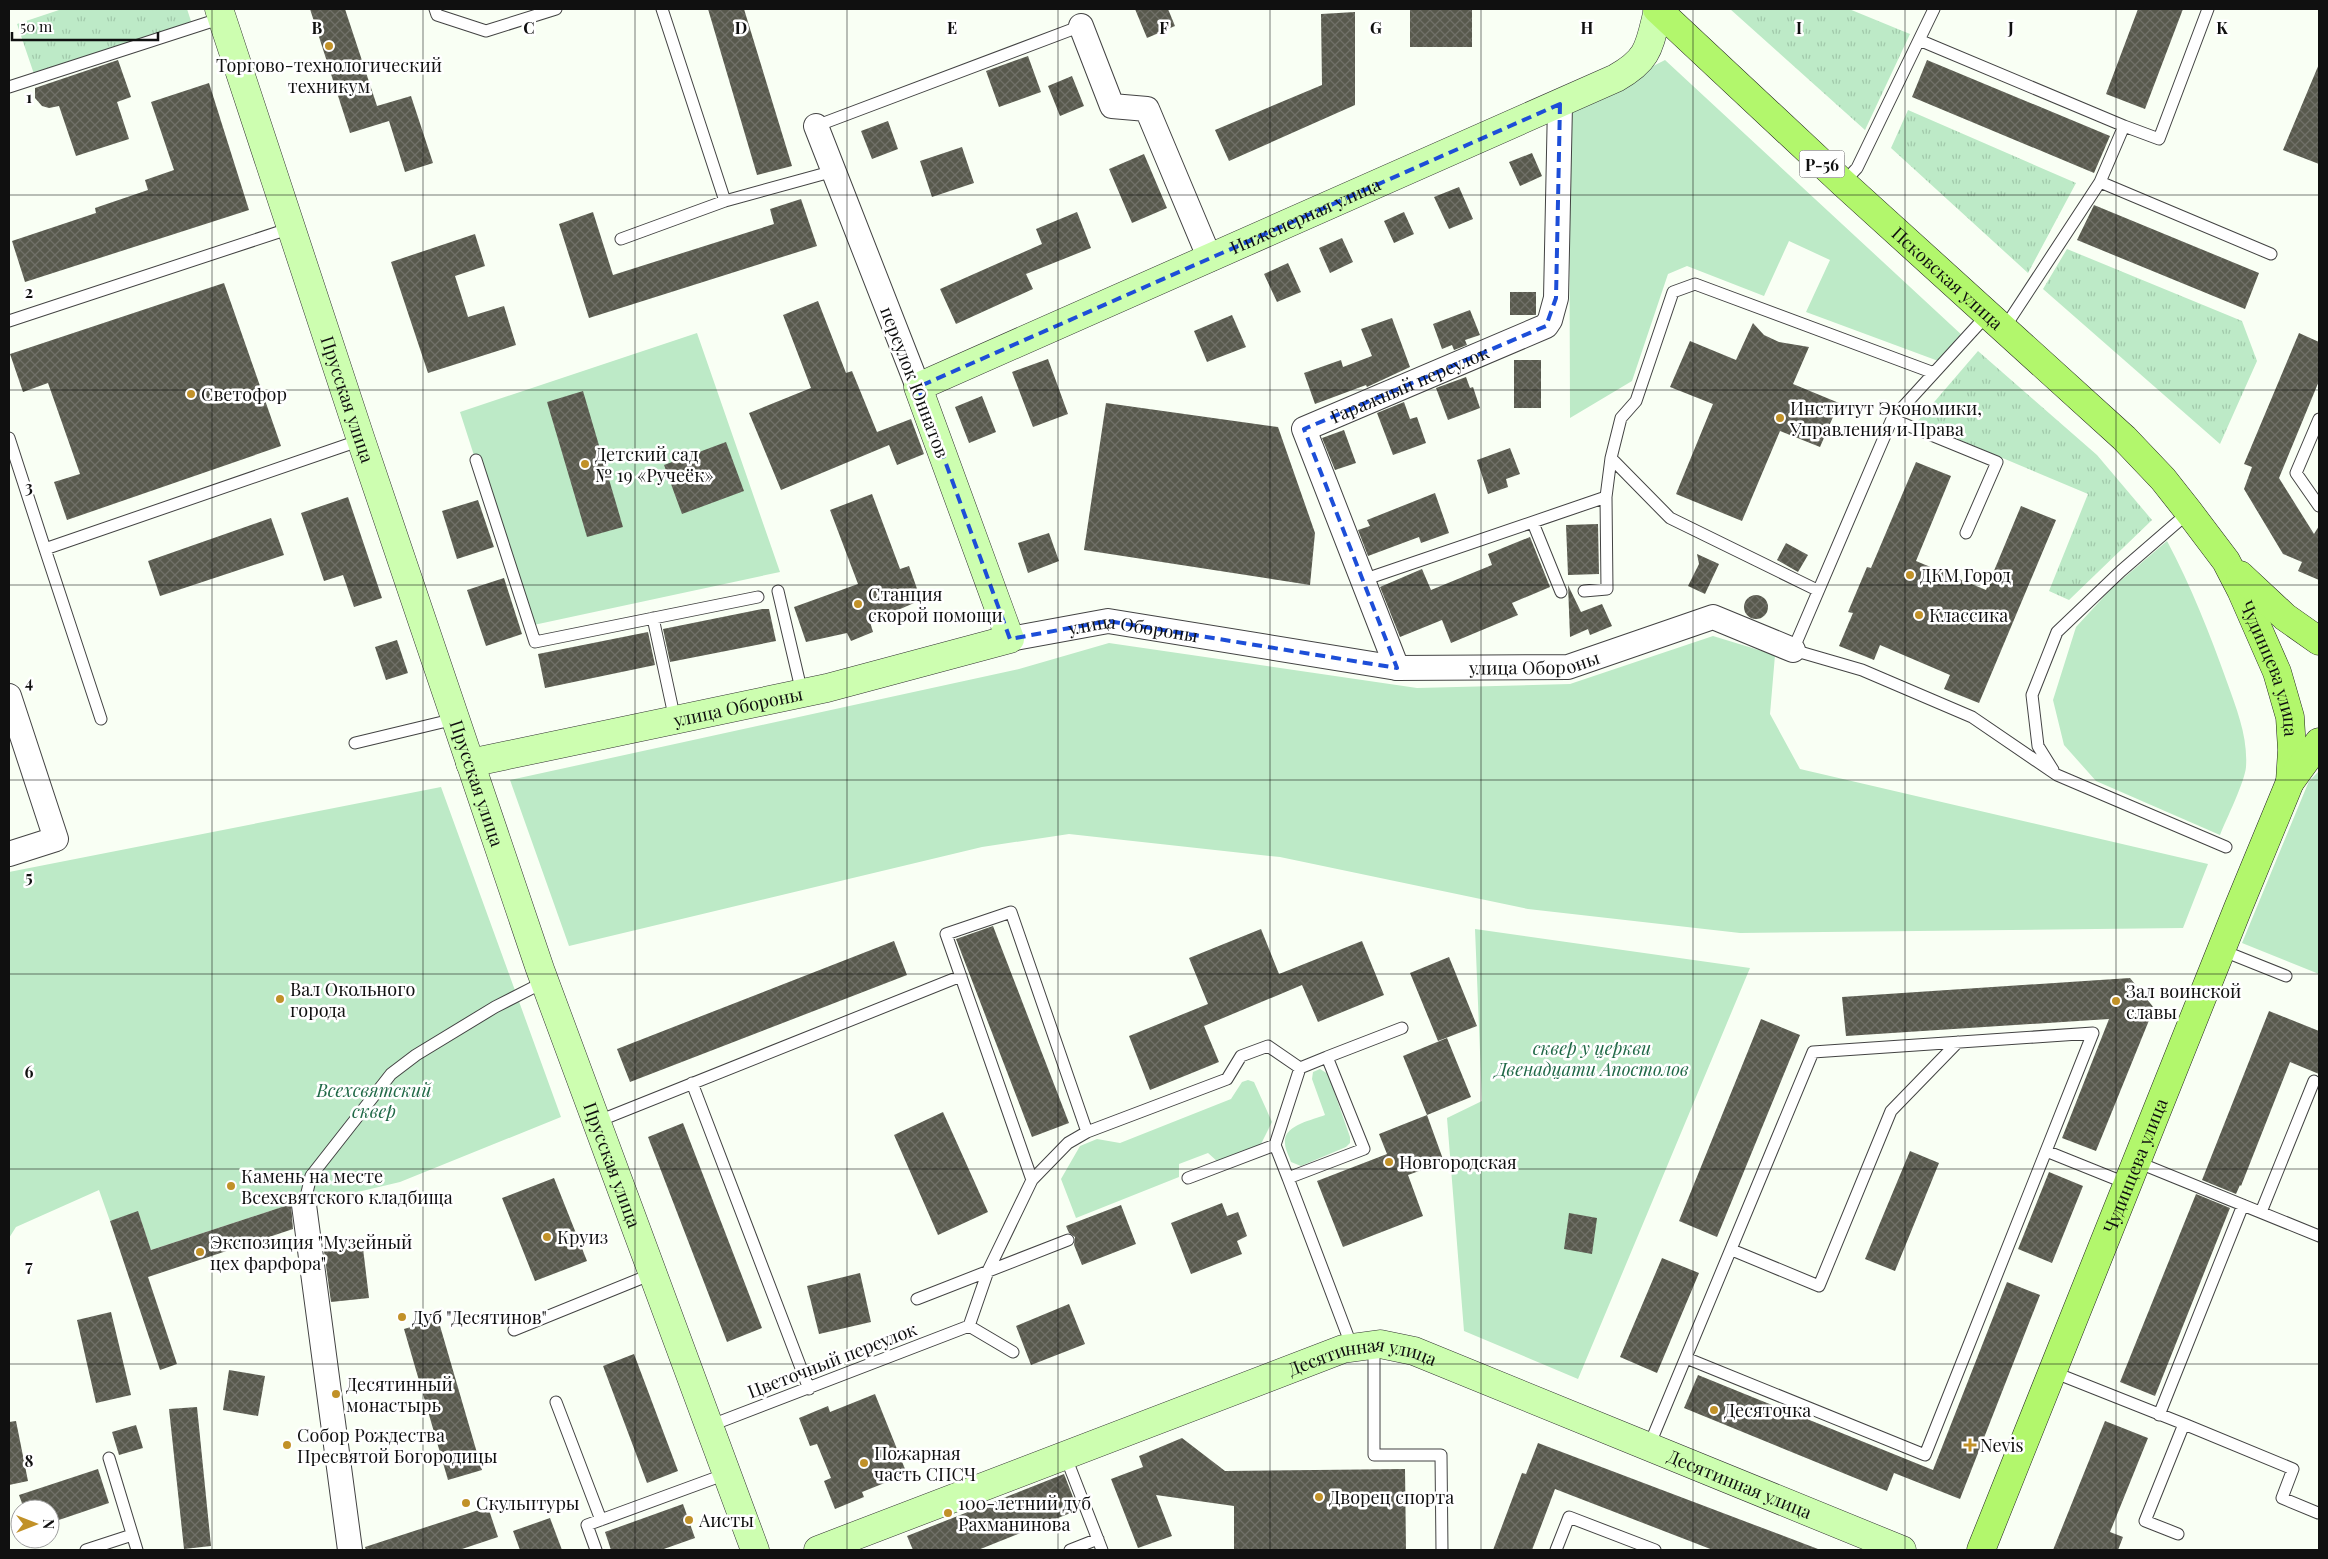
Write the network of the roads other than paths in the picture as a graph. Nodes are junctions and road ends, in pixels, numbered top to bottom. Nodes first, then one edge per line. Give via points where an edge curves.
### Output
1 (435, 9) edge
2 (556, 9) edge
3 (662, 9) edge
4 (1658, 9) edge
5 (1934, 9) edge
6 (2208, 9) edge
7 (221, 13) edge
8 (1081, 26) joint
9 (1920, 40) junction
10 (9, 87) edge
11 (1560, 104) junction
12 (816, 126) joint
13 (2124, 126) junction
14 (834, 171) junction
15 (2100, 182) junction
16 (1843, 183) junction
17 (725, 201) junction
18 (291, 228) junction
19 (621, 239) dead end
20 (2271, 254) dead end
21 (1210, 259) junction
22 (9, 321) edge
23 (1995, 322) junction
24 (1934, 373) junction
25 (918, 387) junction
26 (1892, 419) junction
27 (2319, 419) edge
28 (9, 438) edge
29 (361, 440) junction
30 (1611, 458) junction
31 (476, 460) dead end
32 (1606, 497) junction
33 (2319, 506) edge
34 (2189, 512) junction
35 (1533, 523) junction
36 (1966, 533) dead end
37 (45, 549) junction
38 (2226, 561) junction
39 (1363, 580) junction
40 (1817, 590) junction
41 (778, 591) dead end
42 (1584, 591) dead end
43 (1561, 592) dead end
44 (758, 596) dead end
45 (653, 618) junction
46 (1010, 639) junction
47 (2319, 641) edge
48 (1793, 650) junction
49 (1397, 668) junction
50 (802, 693) junction
51 (9, 696) edge
52 (101, 719) dead end
53 (455, 719) junction
54 (675, 720) junction
55 (2319, 742) edge
56 (355, 743) dead end
57 (470, 763) junction
58 (2057, 775) junction
59 (2290, 782) junction
60 (2226, 847) dead end
61 (9, 854) edge
62 (2221, 950) junction
63 (960, 976) junction
64 (2286, 976) dead end
65 (544, 982) junction
66 (1402, 1028) dead end
67 (1958, 1042) junction
68 (1327, 1057) junction
69 (1300, 1068) junction
70 (2314, 1082) dead end
71 (692, 1083) junction
72 (596, 1122) junction
73 (1087, 1132) junction
74 (1275, 1146) junction
75 (2046, 1151) junction
76 (2132, 1173) junction
77 (1188, 1178) dead end
78 (1288, 1178) junction
79 (1032, 1180) junction
80 (304, 1205) joint
81 (2242, 1205) junction
82 (2261, 1212) junction
83 (2319, 1236) edge
84 (1068, 1240) dead end
85 (1732, 1250) junction
86 (988, 1271) junction
87 (652, 1274) junction
88 (916, 1299) dead end
89 (969, 1326) junction
90 (514, 1330) dead end
91 (1363, 1346) junction
92 (1013, 1352) dead end
93 (1686, 1358) junction
94 (2053, 1372) junction
95 (809, 1389) junction
96 (556, 1402) dead end
97 (2159, 1414) junction
98 (2184, 1424) junction
99 (708, 1426) junction
100 (1649, 1446) junction
101 (1066, 1455) junction
102 (109, 1458) dead end
103 (726, 1474) junction
104 (2318, 1513) edge
105 (601, 1520) junction
106 (2178, 1534) dead end
107 (132, 1535) junction
108 (1100, 1545) edge
109 (1892, 1548) edge
110 (86, 1550) edge
111 (138, 1550) edge
112 (350, 1550) edge
113 (596, 1550) edge
114 (754, 1550) edge
115 (818, 1550) edge
116 (1070, 1550) edge
117 (1442, 1550) edge
118 (1556, 1550) edge
119 (1655, 1550) edge
120 (1981, 1550) edge

1 - 2 lane via 437,15 486,31
3 - 17 lane
4 - 11 street, Инженерная улица via 1648,49 1639,63 1616,78
4 - 16 main road, Псковская улица / Р-56
5 - 9 lane
6 - 13 lane via 2159,139
7 - 10 lane
7 - 18 street, Прусская улица
8 - 12 lane
8 - 21 street via 1112,106 1147,110
9 - 13 lane
9 - 16 lane via 1857,168
11 - 21 street, Инженерная улица
11 - 39 street, Гаражный переулок via 1556,298 1546,326 1304,428
12 - 14 street, переулок Юннатов
13 - 15 lane
14 - 17 lane
14 - 25 street, переулок Юннатов
15 - 20 lane
15 - 23 lane
16 - 23 main road, Псковская улица / Р-56
17 - 19 lane
18 - 22 lane
18 - 29 street, Прусская улица
21 - 25 street, Инженерная улица
23 - 24 lane
23 - 34 main road, Псковская улица / Р-56 via 2124,438 2163,478
24 - 26 lane
24 - 30 lane via 1695,284 1673,292 1636,401 1621,418
25 - 46 street, переулок Юннатов
26 - 36 lane via 1997,462
26 - 40 lane
27 - 33 lane via 2296,473
28 - 37 lane
29 - 37 lane
29 - 53 street, Прусская улица
30 - 32 lane
30 - 40 lane via 1670,518
31 - 45 lane via 535,642
32 - 35 lane
32 - 42 lane via 1607,589
34 - 38 main road, Псковская улица / Р-56
34 - 58 lane via 2057,632 2032,695 2038,746
35 - 39 lane
35 - 43 lane
37 - 52 lane
38 - 47 main road via 2285,617
38 - 59 main road, Чудинцева улица via 2255,621 2284,694 2292,734
39 - 49 street, Гаражный переулок
40 - 48 lane
41 - 50 lane
44 - 45 lane
45 - 54 lane
46 - 49 street, улица Обороны via 1108,620
46 - 50 street, улица Обороны
48 - 49 street, улица Обороны via 1714,617 1568,668
48 - 58 lane via 1862,670 1972,717
50 - 54 street, улица Обороны
51 - 61 street via 56,839
53 - 56 lane
53 - 57 street, Прусская улица
54 - 57 street, улица Обороны
55 - 59 main road, Чудинцева улица
57 - 65 street, Прусская улица
58 - 60 lane
59 - 62 main road, Чудинцева улица
62 - 64 lane
62 - 76 main road, Чудинцева улица
63 - 71 lane
63 - 73 lane via 946,934 1011,912
63 - 79 lane
65 - 72 street, Прусская улица
65 - 80 lane via 463,1026 391,1074 311,1176
66 - 68 lane
67 - 75 lane via 2093,1033
67 - 85 lane via 1813,1052
67 - 85 lane via 1891,1111 1819,1286
68 - 69 lane
68 - 78 lane via 1364,1149
69 - 73 lane via 1268,1046 1242,1056 1227,1079
69 - 74 lane
70 - 82 lane
71 - 72 lane
71 - 95 lane
72 - 87 street, Прусская улица
73 - 79 lane via 1068,1143
74 - 77 lane
74 - 78 lane
75 - 76 lane
75 - 93 lane via 1925,1456
76 - 81 lane
76 - 94 main road, Чудинцева улица
78 - 91 lane
79 - 86 lane
80 - 112 street
81 - 82 lane
81 - 97 lane
82 - 83 lane
84 - 86 lane
85 - 93 lane
86 - 88 lane
86 - 89 lane
87 - 90 lane
87 - 99 street, Прусская улица
89 - 92 lane
89 - 95 lane, Цветочный переулок
91 - 100 street, Десятинная улица via 1380,1344 1414,1351
91 - 101 street, Десятинная улица via 1343,1348
91 - 117 lane via 1374,1455 1441,1455
93 - 100 lane
94 - 97 lane
94 - 120 main road, Чудинцева улица
95 - 99 lane, Цветочный переулок
96 - 105 lane
97 - 98 lane
98 - 104 lane via 2293,1469 2282,1498
98 - 106 lane via 2145,1521
99 - 103 street, Прусская улица
100 - 109 street, Десятинная улица
101 - 108 lane
101 - 115 street, Десятинная улица
102 - 107 lane
103 - 105 lane
103 - 114 street, Прусская улица
105 - 113 lane via 587,1525
107 - 110 lane
107 - 111 lane
108 - 116 lane
118 - 119 lane via 1569,1517

